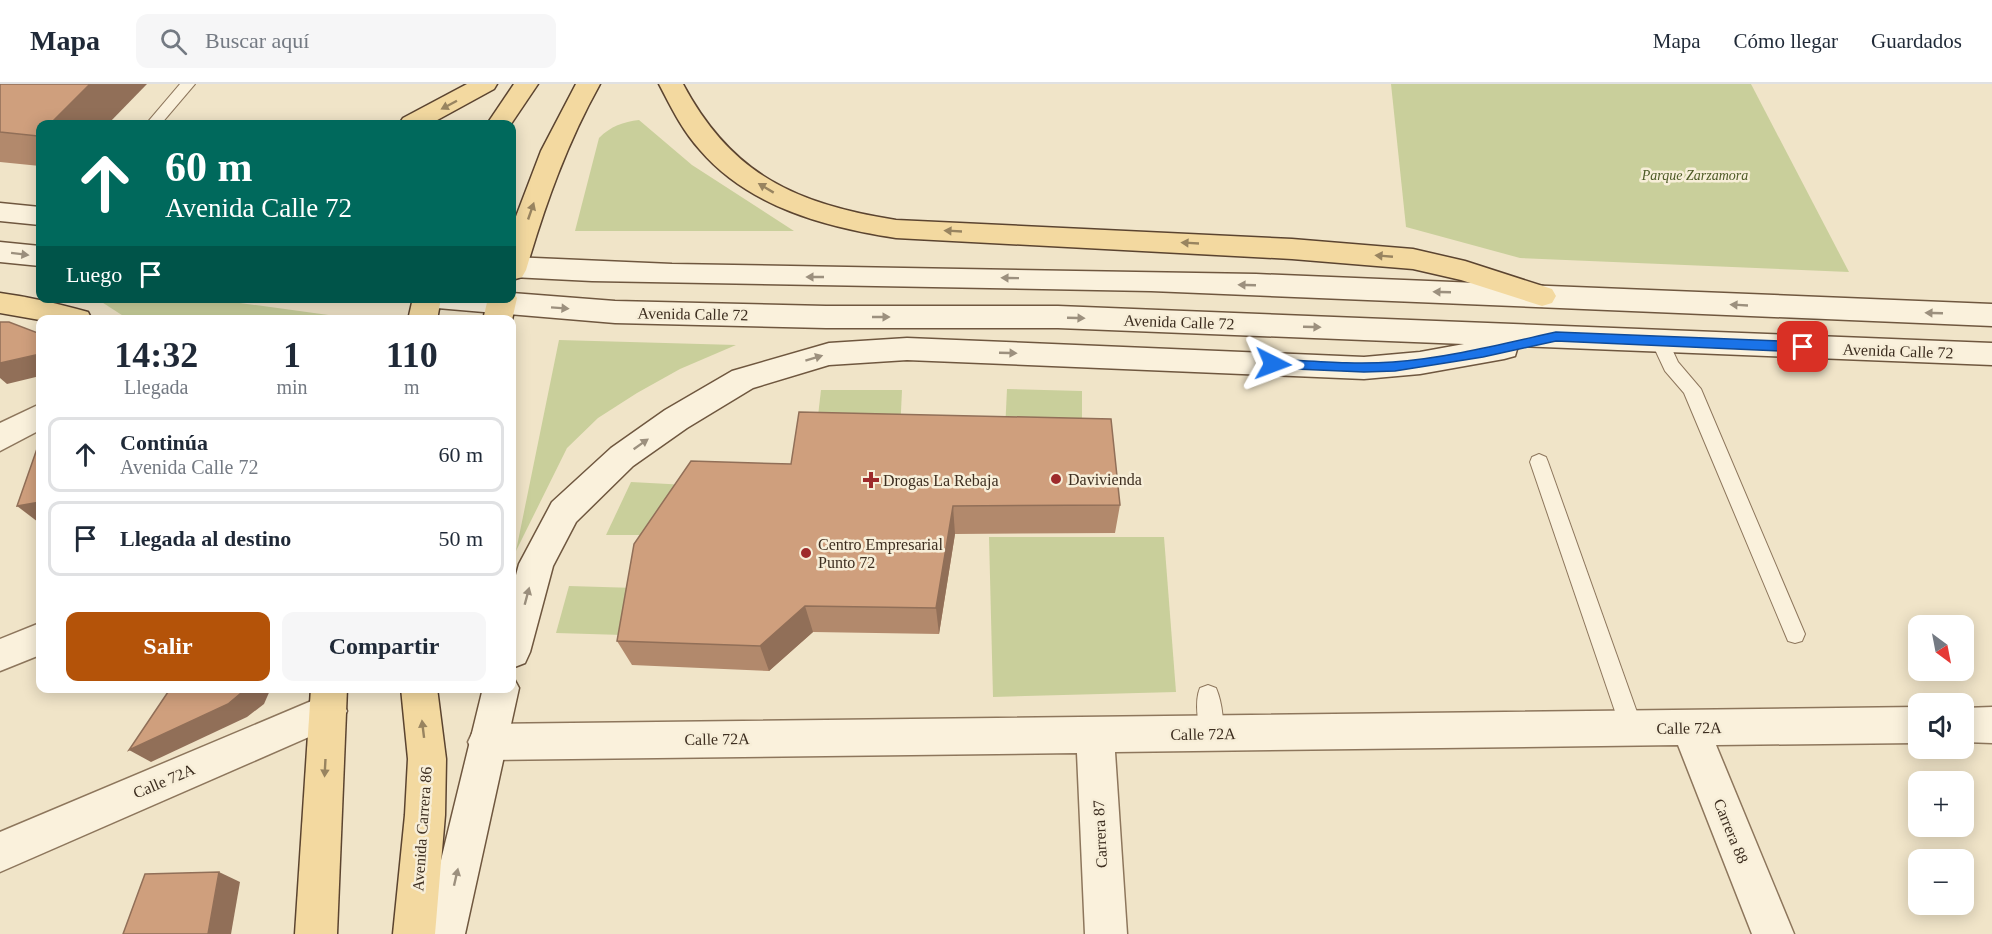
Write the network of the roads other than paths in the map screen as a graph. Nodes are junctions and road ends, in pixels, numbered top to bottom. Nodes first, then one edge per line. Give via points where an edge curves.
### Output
1 (188, 84) edge
2 (485, 84) edge
3 (526, 84) edge
4 (588, 84) edge
5 (671, 84) edge
6 (156, 120) edge
7 (419, 120) edge
8 (502, 120) edge
9 (0, 212) edge
10 (36, 216) edge
11 (0, 252) edge
12 (36, 256) edge
13 (516, 256) edge
14 (516, 268) edge
15 (1542, 296) junction
16 (472, 303) edge
17 (0, 304) edge
18 (500, 307) edge
19 (60, 315) edge
20 (1992, 315) edge
21 (1556, 337) junction
22 (1660, 341) junction
23 (1992, 354) edge
24 (36, 418) edge
25 (0, 438) edge
26 (1539, 462) dead end
27 (1795, 634) dead end
28 (516, 637) edge
29 (36, 641) edge
30 (0, 655) edge
31 (418, 693) edge
32 (500, 693) edge
33 (1208, 695) dead end
34 (328, 700) edge
35 (1908, 725) edge
36 (1974, 725) edge
37 (1992, 725) edge
38 (1690, 728) junction
39 (1632, 729) junction
40 (1212, 734) junction
41 (1095, 735) junction
42 (487, 742) junction
43 (0, 852) edge
44 (316, 934) edge
45 (414, 934) edge
46 (444, 934) edge
47 (1106, 934) edge
48 (1773, 934) edge

1 - 6 lane
2 -> 7 main road
3 - 8 main road
13 -> 4 main road via 548,162
15 -> 5 main road via 1413,259 861,225 783,198 724,162 690,123
9 - 10 main road
11 -> 12 main road
15 -> 14 main road via 1153,281 664,275
20 -> 15 main road
16 - 18 main road, Avenida Calle 72
17 - 19 main road
18 -> 21 main road, Avenida Calle 72 via 826,317 1058,317
21 - 22 main road, Avenida Calle 72
28 -> 21 main road via 536,564 564,512 622,458 743,379 829,354 907,348 1375,367 1420,363
22 - 23 main road, Avenida Calle 72
22 - 27 lane via 1671,366 1692,389
24 - 25 main road
26 - 39 lane
29 - 30 main road
45 -> 31 main road, Avenida Carrera 86 via 426,770
32 - 42 main road
33 - 40 lane
34 - 43 main road, Calle 72A
34 -> 44 main road
35 - 38 main road, Calle 72A
36 - 37 main road
38 - 39 main road, Calle 72A
38 - 48 main road, Carrera 88
39 - 40 main road, Calle 72A
40 - 41 main road, Calle 72A
41 - 42 main road, Calle 72A
41 - 47 main road, Carrera 87
46 -> 42 main road

